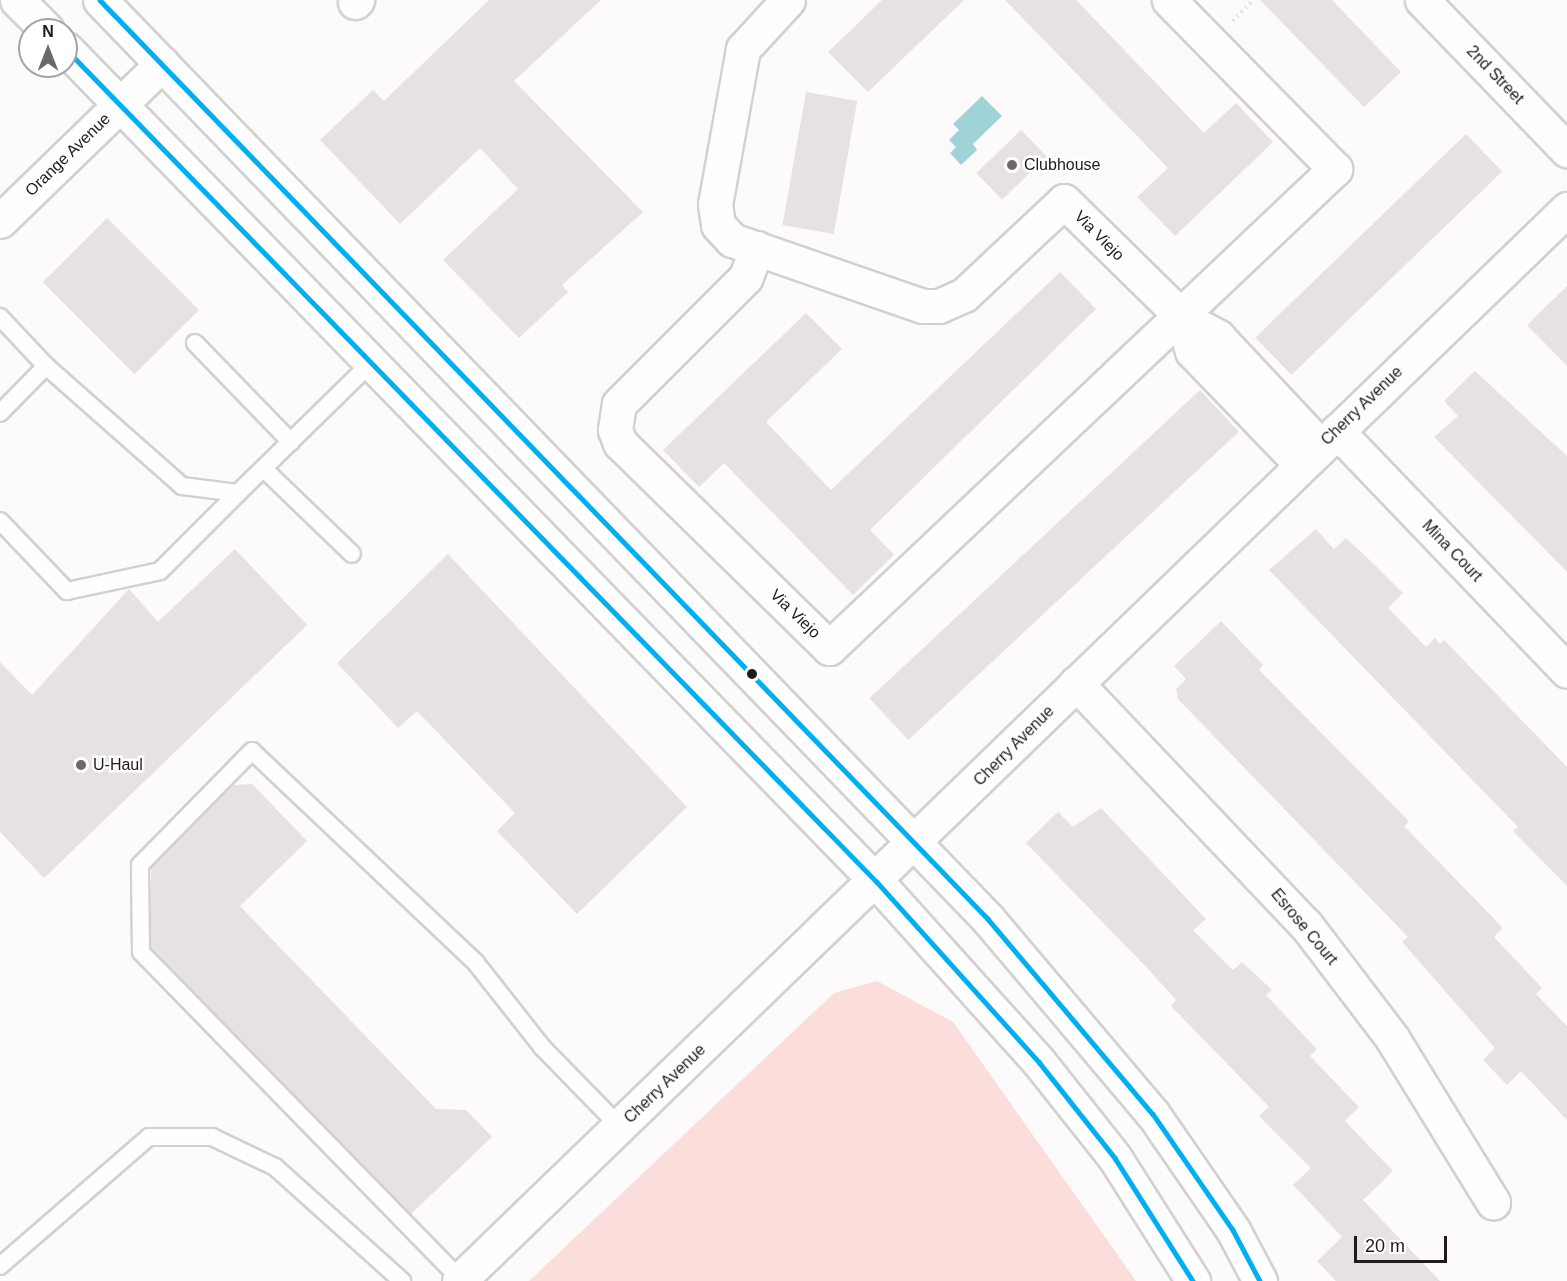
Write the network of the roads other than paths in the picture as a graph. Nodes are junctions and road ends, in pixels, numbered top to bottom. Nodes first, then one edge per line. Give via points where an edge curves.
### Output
1 (17, 0) edge
2 (100, 0) edge
3 (789, 0) edge
4 (1169, 0) edge
5 (1422, 0) edge
6 (35, 18) edge
7 (78, 61) edge
8 (162, 64) junction
9 (121, 104) junction
10 (1567, 150) edge
11 (1567, 209) edge
12 (0, 221) edge
13 (757, 248) junction
14 (0, 317) edge
15 (1183, 318) junction
16 (195, 343) dead end
17 (372, 362) junction
18 (46, 366) junction
19 (0, 413) edge
20 (291, 442) junction
21 (1319, 447) junction
22 (264, 469) junction
23 (238, 493) junction
24 (0, 520) edge
25 (352, 554) dead end
26 (1567, 671) edge
27 (1076, 683) junction
28 (916, 844) junction
29 (877, 882) junction
30 (620, 1127) junction
31 (1493, 1202) dead end
32 (0, 1266) edge
33 (460, 1280) edge
34 (402, 1281) edge
35 (1193, 1281) edge
36 (1260, 1281) edge

1 - 6 street
2 - 8 street
3 - 13 street, Via Viejo via 743,50 715,205 718,225 732,240
4 - 15 street, Via Viejo via 1335,169
5 - 10 street, 2nd Street
7 - 9 street
8 - 9 street, Orange Avenue
8 - 28 street
9 - 12 street, Orange Avenue
9 - 17 street
11 - 21 street, Cherry Avenue
13 - 15 street, Via Viejo via 923,306 939,306 964,295 1065,201
13 - 15 street, Via Viejo via 746,277 619,404 615,430 620,443 829,648
14 - 18 lane
15 - 21 street, Via Viejo via 1192,351
16 - 20 lane
17 - 20 lane
17 - 29 street
18 - 19 lane
18 - 23 lane via 182,486
20 - 22 lane
21 - 26 street, Mina Court
21 - 27 street, Cherry Avenue
22 - 23 lane
22 - 25 lane
23 - 24 lane via 160,571 67,591
27 - 28 street, Cherry Avenue
27 - 31 street, Esrose Court via 1306,925 1392,1038
28 - 29 street, Cherry Avenue
28 - 36 street via 1101,1046 1233,1230
29 - 30 street, Cherry Avenue
29 - 35 street via 1046,1071 1115,1158
30 - 33 street, Cherry Avenue
30 - 33 lane via 542,1047 476,963 252,752 140,865 141,952
32 - 34 lane via 149,1137 212,1137 275,1167

